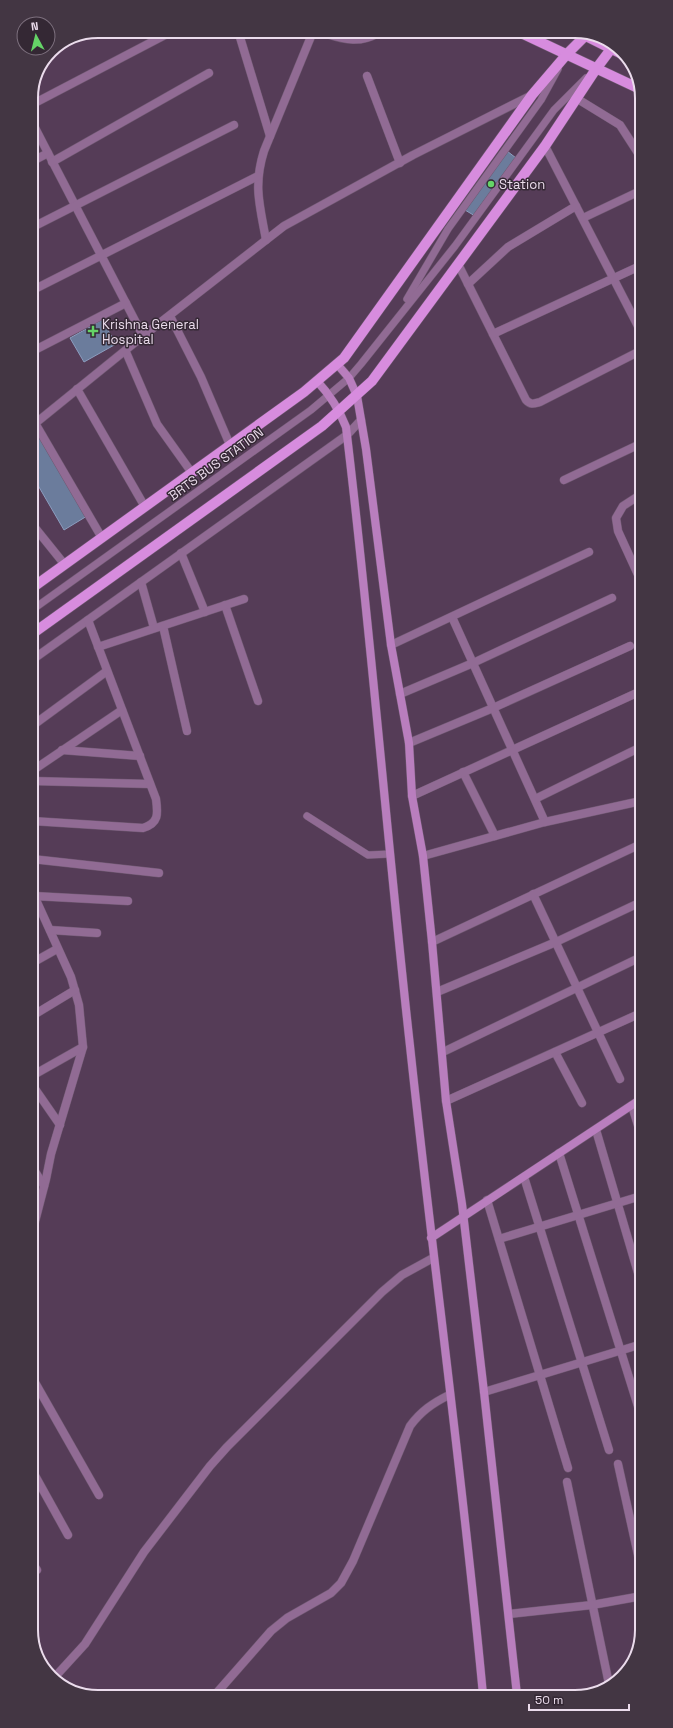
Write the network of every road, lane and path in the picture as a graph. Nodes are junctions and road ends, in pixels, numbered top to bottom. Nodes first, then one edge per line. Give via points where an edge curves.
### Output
1 (159, 38) edge
2 (240, 38) edge
3 (310, 38) edge
4 (344, 38) edge
5 (370, 38) edge
6 (532, 38) edge
7 (583, 38) edge
8 (611, 50) edge
9 (567, 54) junction
10 (596, 69) junction
11 (210, 73) dead end
12 (367, 76) dead end
13 (633, 85) edge
14 (532, 95) junction
15 (576, 98) junction
16 (38, 100) edge
17 (234, 125) dead end
18 (38, 134) edge
19 (270, 136) junction
20 (545, 146) junction
21 (635, 148) edge
22 (48, 153) junction
23 (38, 158) edge
24 (52, 162) junction
25 (400, 163) junction
26 (258, 176) junction
27 (635, 193) edge
28 (75, 205) junction
29 (576, 206) junction
30 (582, 218) junction
31 (38, 224) edge
32 (266, 240) junction
33 (101, 254) junction
34 (458, 264) junction
35 (635, 268) edge
36 (613, 278) junction
37 (468, 284) junction
38 (38, 287) edge
39 (126, 303) junction
40 (170, 316) junction
41 (396, 318) junction
42 (635, 320) edge
43 (493, 334) junction
44 (143, 336) junction
45 (38, 349) edge
46 (126, 352) junction
47 (635, 354) edge
48 (337, 364) junction
49 (349, 378) junction
50 (317, 381) junction
51 (77, 389) junction
52 (329, 394) junction
53 (357, 396) junction
54 (339, 411) junction
55 (38, 420) edge
56 (361, 420) junction
57 (38, 432) edge
58 (347, 435) junction
59 (230, 445) junction
60 (635, 446) edge
61 (192, 473) junction
62 (564, 480) dead end
63 (635, 498) edge
64 (145, 506) junction
65 (38, 531) edge
66 (102, 538) junction
67 (590, 552) dead end
68 (181, 553) junction
69 (65, 565) junction
70 (635, 568) edge
71 (141, 582) junction
72 (38, 584) edge
73 (612, 598) dead end
74 (244, 599) dead end
75 (225, 605) junction
76 (38, 606) edge
77 (205, 612) junction
78 (452, 617) junction
79 (88, 620) junction
80 (162, 626) junction
81 (154, 628) junction
82 (38, 630) edge
83 (391, 645) junction
84 (630, 646) dead end
85 (98, 647) junction
86 (38, 656) edge
87 (473, 663) junction
88 (107, 671) junction
89 (400, 694) junction
90 (635, 695) edge
91 (258, 701) dead end
92 (494, 708) junction
93 (122, 710) junction
94 (38, 722) edge
95 (187, 731) dead end
96 (409, 743) junction
97 (62, 750) junction
98 (512, 750) junction
99 (635, 750) edge
100 (140, 756) junction
101 (38, 767) edge
102 (463, 772) junction
103 (38, 781) edge
104 (150, 784) junction
105 (412, 796) junction
106 (535, 799) junction
107 (635, 802) edge
108 (307, 816) dead end
109 (38, 821) edge
110 (545, 822) junction
111 (495, 836) junction
112 (635, 849) edge
113 (390, 854) junction
114 (422, 856) junction
115 (38, 860) edge
116 (159, 872) dead end
117 (38, 894) edge
118 (533, 894) junction
119 (128, 901) dead end
120 (635, 905) edge
121 (38, 911) edge
122 (50, 930) junction
123 (97, 933) dead end
124 (432, 942) junction
125 (556, 942) junction
126 (57, 949) junction
127 (38, 960) edge
128 (635, 960) edge
129 (577, 987) junction
130 (75, 990) junction
131 (437, 992) junction
132 (38, 1012) edge
133 (635, 1016) edge
134 (598, 1033) junction
135 (83, 1047) junction
136 (443, 1052) junction
137 (555, 1052) junction
138 (38, 1072) edge
139 (620, 1079) dead end
140 (38, 1094) edge
141 (446, 1101) junction
142 (582, 1103) dead end
143 (635, 1103) edge
144 (632, 1106) junction
145 (635, 1116) edge
146 (60, 1125) junction
147 (596, 1130) junction
148 (559, 1153) junction
149 (524, 1177) junction
150 (38, 1178) edge
151 (43, 1189) junction
152 (38, 1193) edge
153 (635, 1198) edge
154 (487, 1200) junction
155 (619, 1203) junction
156 (38, 1209) edge
157 (579, 1215) junction
158 (463, 1217) junction
159 (540, 1227) junction
160 (431, 1238) junction
161 (499, 1239) junction
162 (433, 1258) junction
163 (635, 1259) edge
164 (635, 1346) edge
165 (620, 1350) junction
166 (582, 1362) junction
167 (540, 1376) junction
168 (38, 1388) edge
169 (484, 1392) junction
170 (449, 1395) junction
171 (635, 1397) edge
172 (609, 1450) dead end
173 (618, 1464) dead end
174 (568, 1468) dead end
175 (38, 1481) edge
176 (567, 1482) dead end
177 (98, 1495) dead end
178 (68, 1535) dead end
179 (635, 1541) edge
180 (635, 1597) edge
181 (592, 1606) junction
182 (509, 1614) junction
183 (57, 1674) edge
184 (608, 1680) edge
185 (219, 1690) edge
186 (483, 1690) edge
187 (517, 1690) edge

1 - 16 street
2 - 19 street
3 - 19 street
4 - 5 street
6 - 9 main road
7 - 9 main road
8 - 10 main road
9 - 10 main road
9 - 14 main road
9 - 41 lane via 541,100 448,229
10 - 13 main road
10 - 15 main road
10 - 41 lane via 554,110 455,246
11 - 24 street
12 - 25 street
14 - 25 street
14 - 48 main road via 344,358
15 - 20 main road
15 - 21 street via 620,125
17 - 28 street
18 - 22 street
19 - 26 street
20 - 29 street
20 - 34 main road
22 - 23 street
22 - 24 street
24 - 28 street
25 - 32 street via 284,226
26 - 32 street via 258,195
26 - 33 street
27 - 30 street
28 - 31 street
28 - 33 street
29 - 30 street
29 - 37 street via 508,247
30 - 36 street
32 - 40 street
33 - 38 street
33 - 39 street
34 - 37 street
34 - 53 main road via 372,381
35 - 36 street
36 - 42 street
36 - 43 street
37 - 43 street
39 - 44 street
39 - 45 street
40 - 44 street
40 - 59 street via 201,377
41 - 49 lane, BRTS BUS STATION
43 - 47 street via 530,404
44 - 46 street
46 - 51 street
46 - 61 street via 157,424
48 - 49 street
48 - 50 main road
49 - 52 lane, BRTS BUS STATION
49 - 53 street
50 - 52 street
50 - 59 main road
51 - 55 street
51 - 64 street
52 - 54 street
52 - 76 lane, BRTS BUS STATION via 311,410
53 - 54 main road
53 - 56 street
54 - 58 street
54 - 82 main road via 322,426
56 - 58 street
56 - 83 street
57 - 66 street
58 - 68 street
58 - 113 street
59 - 61 main road
60 - 62 street
61 - 64 main road
63 - 70 street via 623,506 616,518 618,531
64 - 66 main road
65 - 69 street
66 - 69 main road
67 - 78 street
68 - 71 street
68 - 77 street
69 - 72 main road
71 - 79 street
71 - 81 street
73 - 87 street
74 - 75 street
75 - 77 street
75 - 91 street
77 - 80 street
78 - 83 street
78 - 87 street
79 - 85 street
79 - 86 street
80 - 81 street
80 - 95 street
81 - 85 street
83 - 89 street
84 - 92 street
85 - 88 street
87 - 89 street
87 - 92 street
88 - 93 street
88 - 94 street
89 - 96 street
90 - 98 street
92 - 96 street
92 - 98 street
93 - 97 street
93 - 100 street
96 - 105 street
97 - 100 street
97 - 101 street
98 - 102 street
98 - 106 street
99 - 106 street
100 - 104 street
102 - 105 street
102 - 111 street
103 - 104 street
104 - 109 street via 158,810 152,825 143,828
105 - 114 street
106 - 110 street
107 - 110 street
108 - 113 lane via 368,855
110 - 111 street
111 - 114 street
112 - 118 street
113 - 160 street
114 - 124 street
115 - 116 street
117 - 119 street
118 - 124 street
118 - 125 street
120 - 125 street
121 - 122 street
122 - 123 street
122 - 126 street
124 - 131 street
125 - 129 street
125 - 131 street
126 - 127 street
126 - 130 street
128 - 129 street
129 - 134 street
129 - 136 street
130 - 132 street
130 - 135 street
131 - 136 street
133 - 134 street
134 - 137 street
134 - 139 street
135 - 138 street
135 - 146 street
136 - 141 street
137 - 141 street
137 - 142 street
140 - 146 street
141 - 158 street
143 - 144 street
144 - 145 street
144 - 147 street
146 - 151 street
147 - 148 street
147 - 155 street
148 - 149 street
148 - 157 street
149 - 154 street
149 - 159 street
150 - 151 street
151 - 152 street
151 - 156 street
153 - 155 street
154 - 158 street
154 - 161 street
155 - 157 street
155 - 163 street
157 - 159 street
157 - 165 street
158 - 160 street
158 - 169 street
159 - 161 street
159 - 166 street
160 - 162 street
161 - 167 street
162 - 170 street
162 - 183 street via 402,1276 382,1292 227,1447 193,1486 144,1552 85,1644
164 - 165 street
165 - 166 street
165 - 171 street
166 - 167 street
166 - 172 street
167 - 169 street
167 - 174 street
168 - 177 street
169 - 182 street
170 - 185 street via 431,1404 410,1426 353,1561 341,1583 331,1593 287,1618 271,1631
170 - 186 street via 469,1550
173 - 179 street
175 - 178 street
176 - 181 street
180 - 181 street
181 - 182 street
181 - 184 street
182 - 187 street

